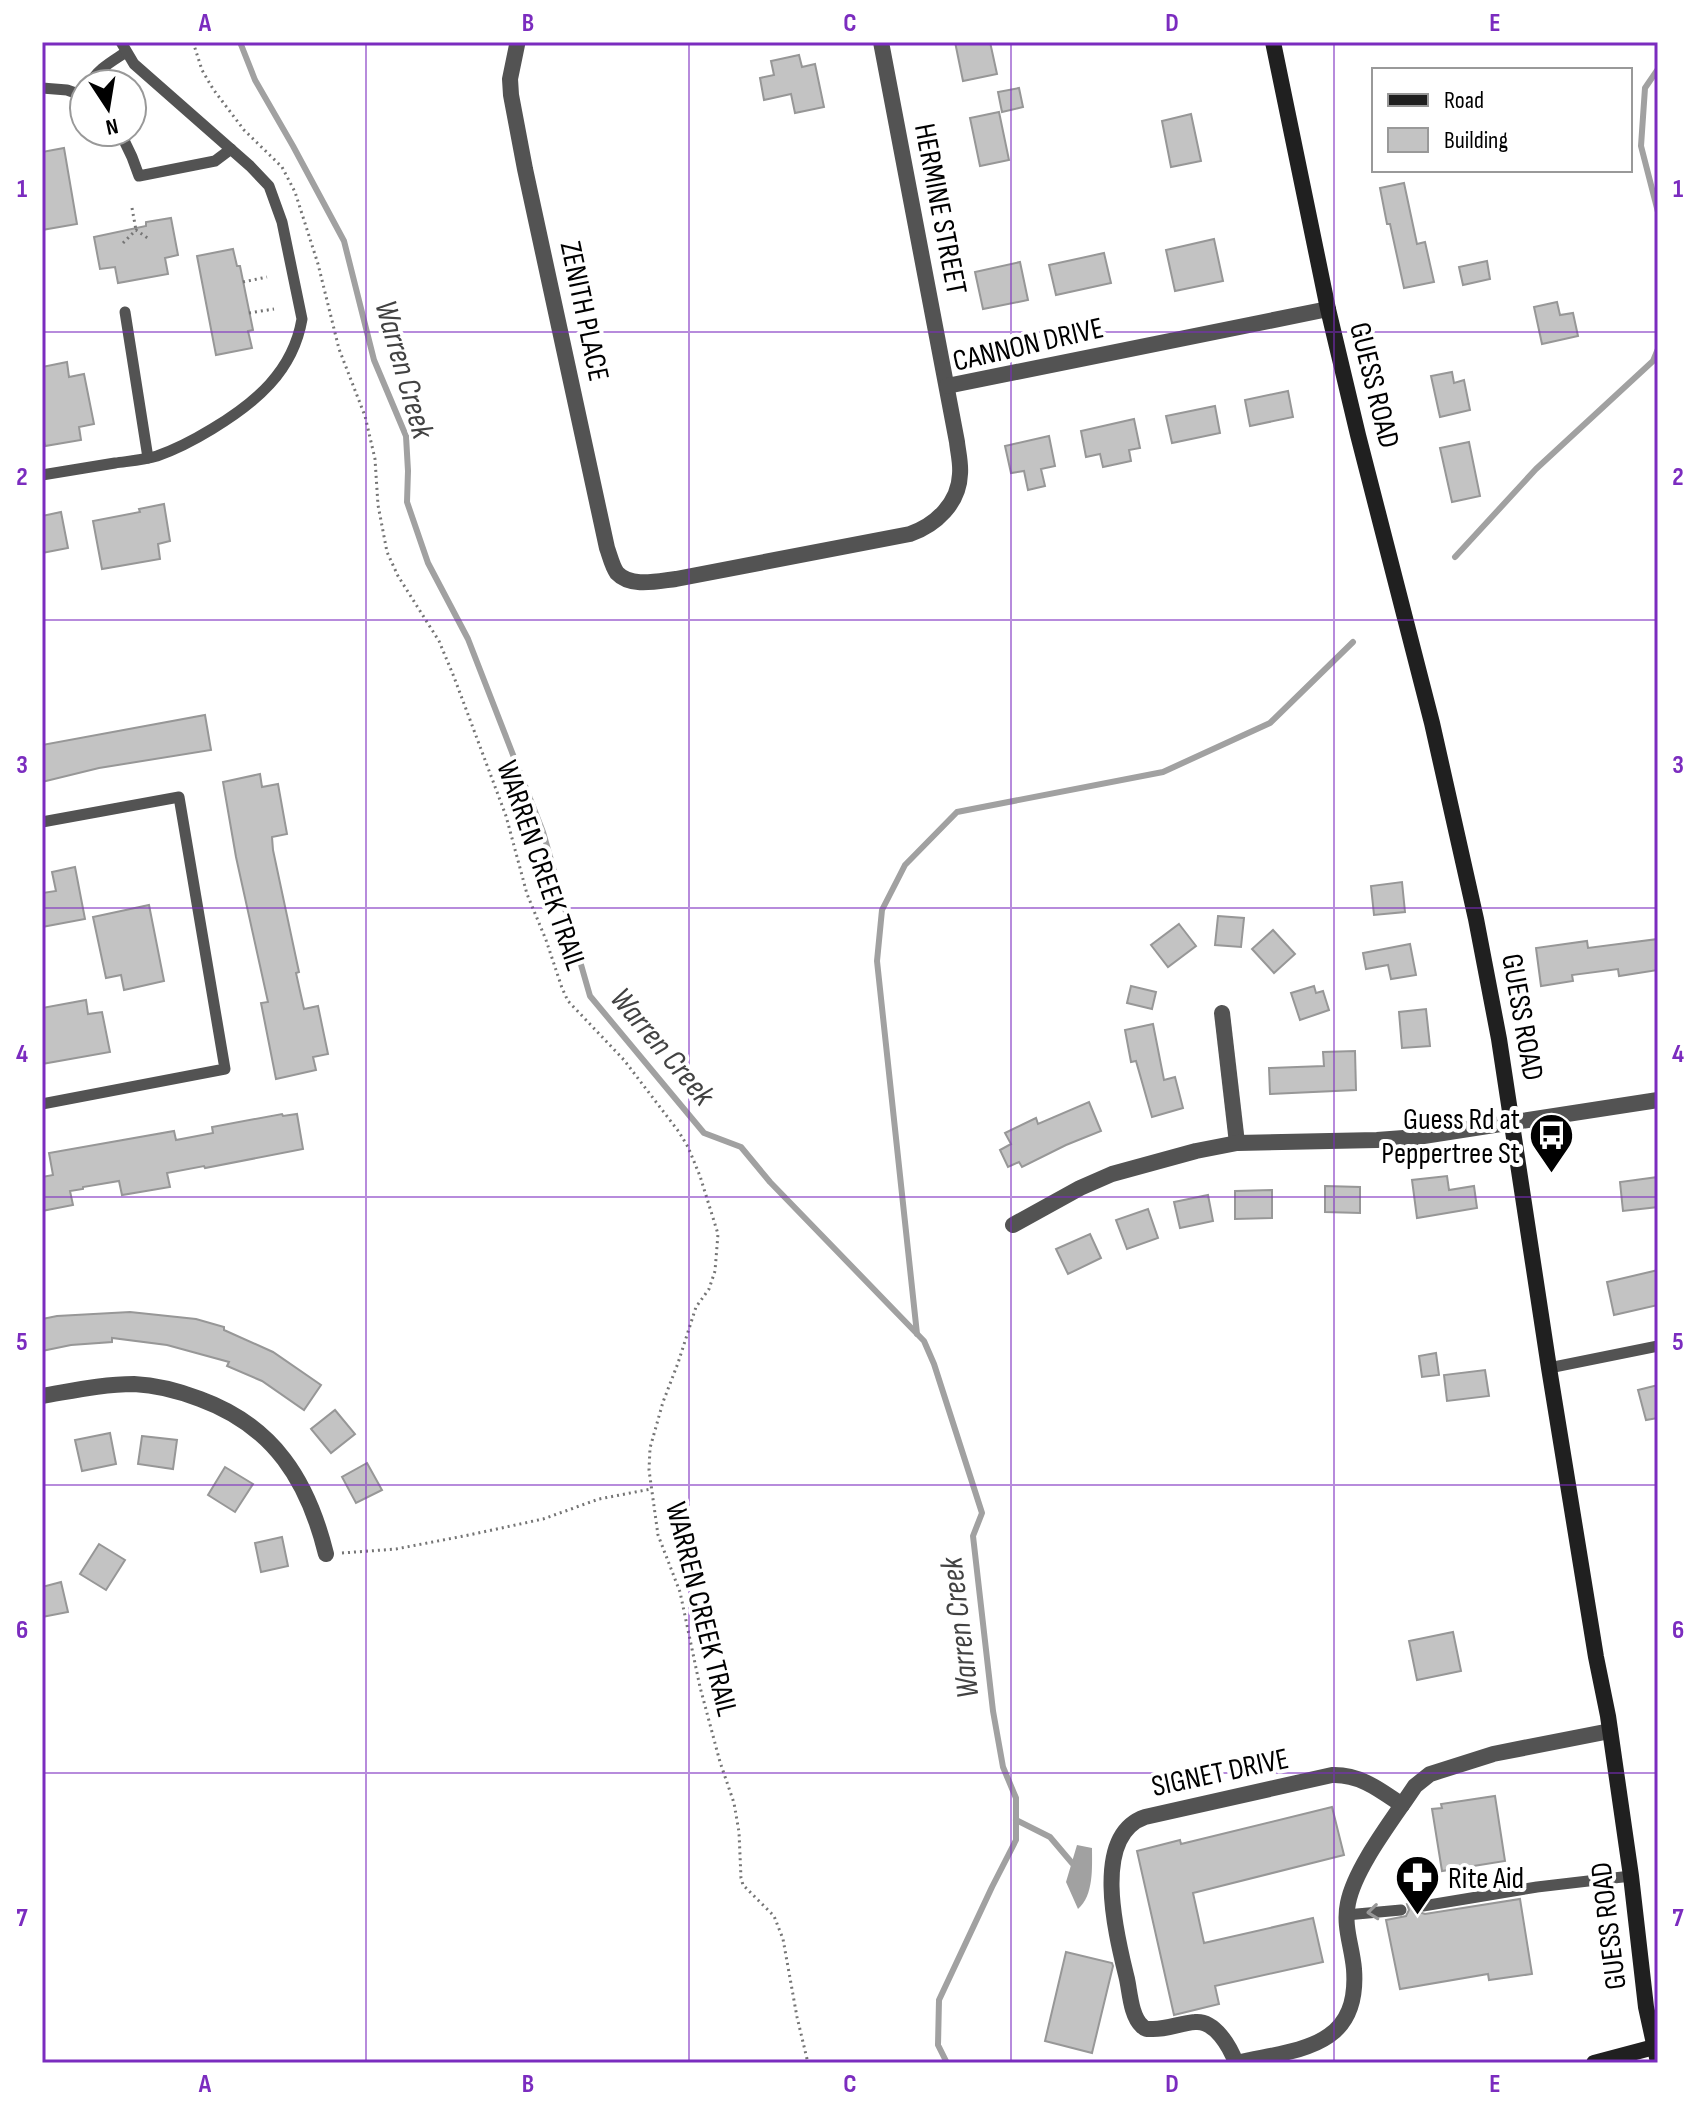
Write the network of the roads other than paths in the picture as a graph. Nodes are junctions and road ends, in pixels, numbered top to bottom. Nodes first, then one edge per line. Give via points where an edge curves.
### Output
1 (881, 42) edge
2 (1273, 42) edge
3 (517, 45) dead end
4 (123, 47) edge
5 (103, 68) edge
6 (42, 88) edge
7 (68, 90) edge
8 (128, 148) edge
9 (231, 149) junction
10 (1328, 309) junction
11 (125, 312) dead end
12 (947, 386) junction
13 (148, 458) junction
14 (42, 475) edge
15 (630, 580) joint
16 (42, 822) edge
17 (1222, 1013) dead end
18 (1658, 1100) edge
19 (42, 1104) edge
20 (1513, 1122) junction
21 (1237, 1143) junction
22 (1013, 1225) dead end
23 (1658, 1346) edge
24 (1549, 1368) junction
25 (42, 1396) edge
26 (326, 1554) road end
27 (1610, 1731) junction
28 (1402, 1805) junction
29 (1631, 1876) junction
30 (1423, 1906) dead end
31 (1401, 1910) dead end
32 (1346, 1915) junction
33 (1657, 2052) edge
34 (1236, 2063) edge
35 (1594, 2063) edge

1 - 12 street, HERMINE STREET
2 - 10 main road, GUESS ROAD
3 - 15 street, ZENITH PLACE via 511,87 525,169 607,548 618,574
4 - 5 lane
4 - 9 lane via 134,64
6 - 7 lane
8 - 9 lane via 139,176 215,161
9 - 13 lane via 269,186 276,201 302,319 300,334 288,362 254,400 179,448
10 - 12 street, CANNON DRIVE
10 - 20 main road, GUESS ROAD via 1439,753
11 - 13 lane
12 - 15 street, CANNON DRIVE via 961,472 954,498 922,530 676,579
13 - 14 lane
16 - 19 lane via 179,797 225,1069
17 - 21 street
18 - 20 street
20 - 21 street via 1417,1137
20 - 24 main road, GUESS ROAD
21 - 22 street via 1112,1174
23 - 24 lane
24 - 27 main road, GUESS ROAD
25 - 26 street via 134,1384 186,1393 230,1411 268,1439 288,1465 318,1521
27 - 28 street via 1493,1754 1430,1774
27 - 29 main road, GUESS ROAD
28 - 32 street via 1353,1882
28 - 34 street, SIGNET DRIVE via 1370,1783 1332,1775 1145,1817 1123,1832 1110,1885 1136,2016 1147,2029 1195,2022 1210,2026
29 - 30 lane
29 - 33 main road, GUESS ROAD via 1646,2007
31 -> 32 lane
32 - 34 street via 1354,1997 1341,2027 1305,2048
33 - 35 main road

